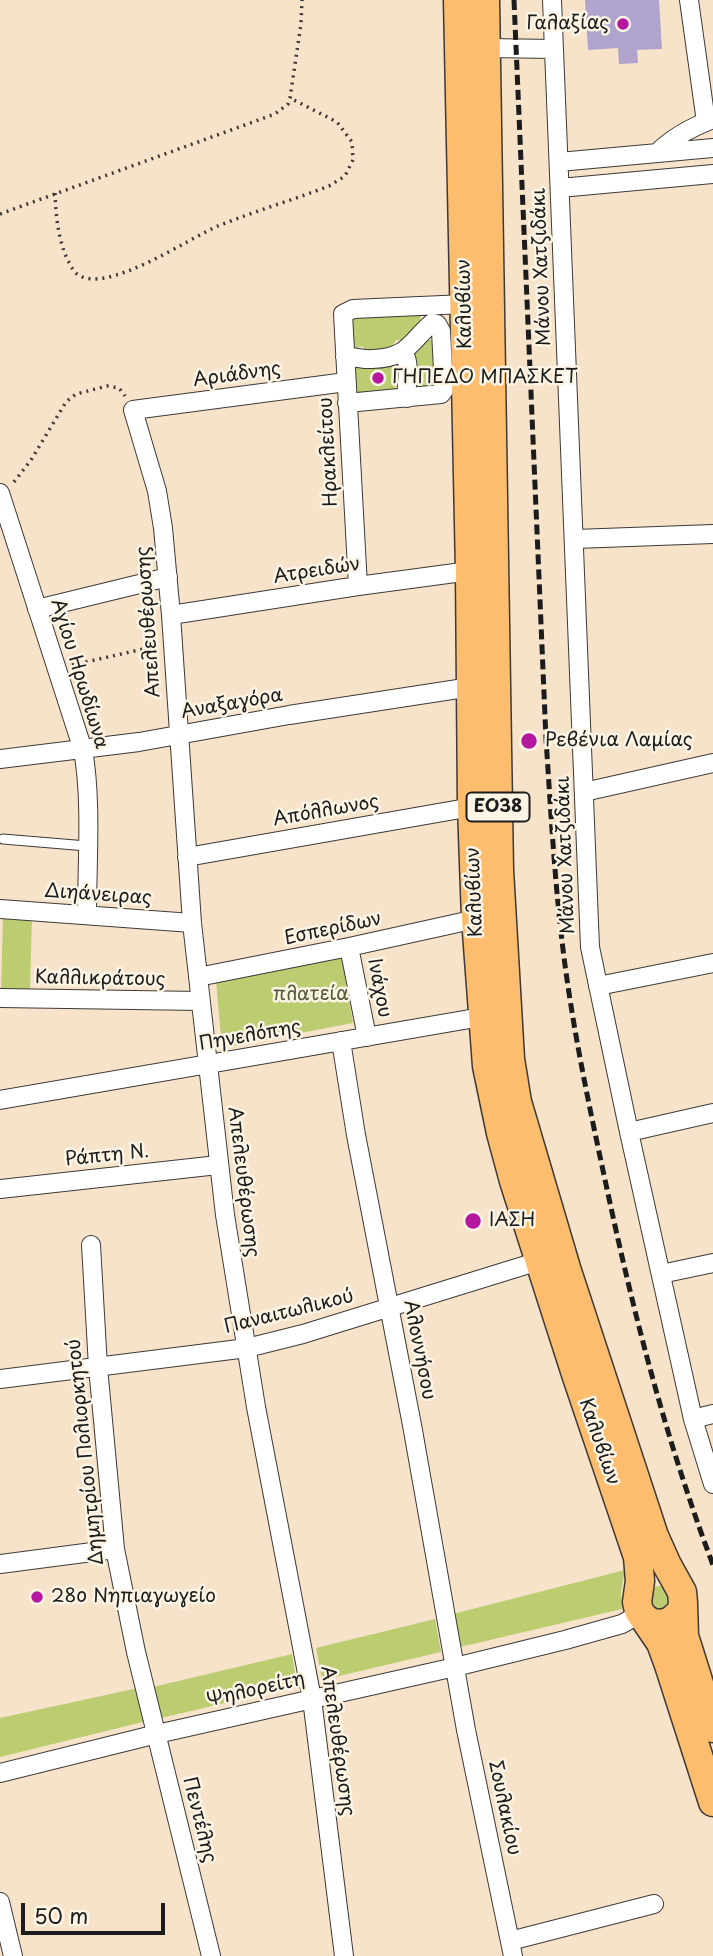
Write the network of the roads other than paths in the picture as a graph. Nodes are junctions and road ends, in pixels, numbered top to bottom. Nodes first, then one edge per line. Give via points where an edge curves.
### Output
1 (458, 0) edge
2 (485, 0) edge
3 (552, 0) edge
4 (689, 0) edge
5 (487, 48) junction
6 (554, 49) junction
7 (710, 120) edge
8 (713, 148) edge
9 (657, 153) junction
10 (559, 162) junction
11 (713, 174) edge
12 (560, 188) junction
13 (465, 304) junction
14 (404, 352) junction
15 (345, 357) junction
16 (346, 382) junction
17 (407, 398) junction
18 (347, 403) junction
19 (133, 410) joint
20 (0, 493) edge
21 (713, 534) edge
22 (575, 539) junction
23 (470, 571) junction
24 (168, 577) junction
25 (358, 586) junction
26 (37, 609) junction
27 (171, 615) junction
28 (471, 687) junction
29 (178, 734) junction
30 (83, 750) junction
31 (0, 759) edge
32 (713, 763) edge
33 (584, 792) junction
34 (472, 807) junction
35 (3, 839) dead end
36 (87, 846) junction
37 (187, 857) junction
38 (0, 909) edge
39 (86, 915) junction
40 (476, 919) junction
41 (192, 923) junction
42 (349, 947) junction
43 (713, 963) edge
44 (198, 977) junction
45 (598, 986) junction
46 (0, 998) edge
47 (200, 1001) junction
48 (494, 1015) junction
49 (367, 1037) junction
50 (341, 1041) junction
51 (207, 1064) junction
52 (0, 1100) edge
53 (713, 1113) edge
54 (629, 1132) junction
55 (219, 1165) junction
56 (0, 1189) edge
57 (91, 1245) dead end
58 (539, 1261) junction
59 (713, 1263) edge
60 (661, 1274) junction
61 (389, 1307) junction
62 (247, 1348) junction
63 (98, 1367) junction
64 (0, 1379) edge
65 (713, 1414) edge
66 (693, 1419) junction
67 (713, 1484) edge
68 (115, 1549) junction
69 (0, 1564) edge
70 (681, 1594) junction
71 (641, 1608) junction
72 (455, 1667) junction
73 (312, 1699) junction
74 (713, 1728) edge
75 (157, 1734) junction
76 (0, 1773) edge
77 (713, 1801) edge
78 (0, 1902) edge
79 (654, 1904) dead end
80 (511, 1948) edge
81 (13, 1956) edge
82 (211, 1956) edge
83 (344, 1956) edge

1 - 13 main road, Καλυβίων / ΕΟ38
2 - 5 main road, Καλυβίων / ΕΟ38
3 - 6 street, Μάνου Χατζιδάκι
4 - 7 street
5 - 6 street
5 - 48 main road, Καλυβίων / ΕΟ38 via 499,870
6 - 10 street, Μάνου Χατζιδάκι
7 - 9 street
8 - 9 street
9 - 10 street
10 - 12 street, Μάνου Χατζιδάκι
11 - 12 street
12 - 22 street, Μάνου Χατζιδάκι
13 - 15 street, Ηρακλείτου via 353,309 343,314
13 - 23 main road, Καλυβίων / ΕΟ38
14 - 15 street via 375,359
14 - 17 street via 409,363
14 - 17 street via 428,326 437,324 444,390
15 - 16 street, Ηρακλείτου
16 - 18 street, Ηρακλείτου
16 - 19 street, Αριάδνης
17 - 18 street
18 - 25 street, Ηρακλείτου
19 - 24 street, Απελευθέρωσης via 157,491
20 - 26 street, Αγίου Ηρωδίωνα
21 - 22 street
22 - 33 street, Μάνου Χατζιδάκι
23 - 25 street, Ατρειδών
23 - 28 main road, Καλυβίων / ΕΟ38
24 - 26 street
24 - 27 street, Απελευθέρωσης
25 - 27 street, Ατρειδών
26 - 30 street, Αγίου Ηρωδίωνα
27 - 29 street, Απελευθέρωσης
28 - 29 street, Αναξαγόρα
28 - 34 main road, Καλυβίων / ΕΟ38
29 - 30 street, Αναξαγόρα
29 - 37 street, Απελευθέρωσης
30 - 31 street, Αναξαγόρα
30 - 36 street, Αγίου Ηρωδίωνα
32 - 33 street
33 - 45 street, Μάνου Χατζιδάκι via 590,947
34 - 37 street, Απόλλωνος
34 - 40 main road, Καλυβίων / ΕΟ38
35 - 36 lane
36 - 39 street, Αγίου Ηρωδίωνα
37 - 41 street, Απελευθέρωσης
38 - 39 street, Διηάνειρας
39 - 41 street, Διηάνειρας
40 - 42 street, Εσπερίδων
40 - 48 main road, Καλυβίων / ΕΟ38
41 - 44 street, Απελευθέρωσης
42 - 44 street, Εσπερίδων
42 - 49 street, Ινάχου
43 - 45 street
44 - 47 street, Απελευθέρωσης
45 - 54 street, Μάνου Χατζιδάκι
46 - 47 street, Καλλικράτους
47 - 51 street, Απελευθέρωσης
48 - 49 street, Πηνελόπης
48 - 58 main road, Καλυβίων / ΕΟ38 via 486,1066 500,1133
48 - 70 main road, Καλυβίων / ΕΟ38 via 510,1059 517,1102 545,1200 654,1536
49 - 50 street, Πηνελόπης
50 - 51 street, Πηνελόπης
50 - 61 street, Αλοννήσου
51 - 52 street, Πηνελόπης
51 - 55 street, Απελευθέρωσης
53 - 54 street
54 - 60 street, Μάνου Χατζιδάκι
55 - 56 street, Ράπτη Ν.
55 - 62 street, Απελευθέρωσης
57 - 63 street, Δημητρίου Πολιορκητού
58 - 61 street, Παναιτωλικού
58 - 71 main road, Καλυβίων / ΕΟ38 via 635,1550
59 - 60 street
60 - 66 street, Μάνου Χατζιδάκι
61 - 62 street, Παναιτωλικού
61 - 72 street, Αλοννήσου
62 - 63 street, Παναιτωλικού
62 - 73 street, Απελευθέρωσης
63 - 64 street, Παναιτωλικού
63 - 68 street, Δημητρίου Πολιορκητού
65 - 66 street
66 - 67 street, Μάνου Χατζιδάκι
68 - 69 street
68 - 75 street, Δημητρίου Πολιορκητού
70 - 71 main road via 671,1580 646,1582
70 - 71 main road via 681,1612 668,1623 655,1624
70 - 74 main road, Καλυβίων / ΕΟ38 via 686,1644
71 - 72 street, Ψηλορείτη via 632,1619 607,1629
71 - 77 main road, Καλυβίων / ΕΟ38 via 669,1665
72 - 73 street, Ψηλορείτη
72 - 80 street, Σουλακίου
73 - 75 street, Ψηλορείτη
73 - 83 street, Απελευθέρωσης
75 - 76 street, Ψηλορείτη
75 - 82 street, Πεντέλης
78 - 81 street
79 - 80 street

